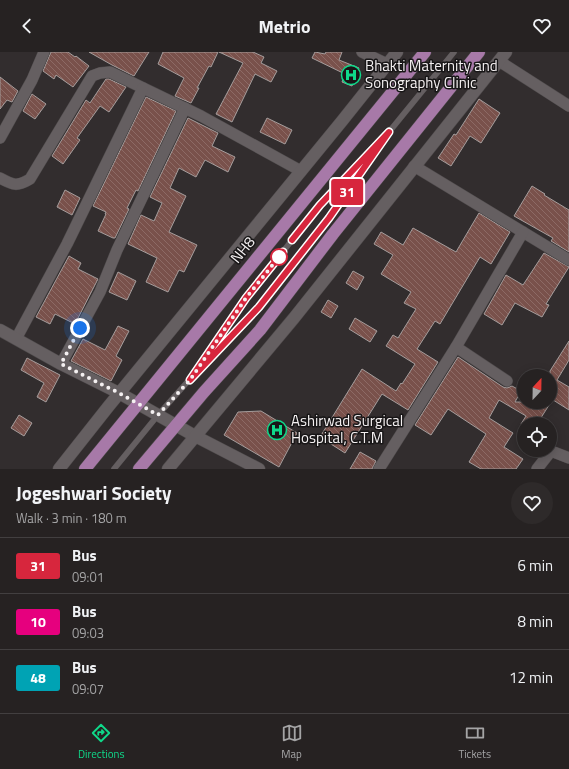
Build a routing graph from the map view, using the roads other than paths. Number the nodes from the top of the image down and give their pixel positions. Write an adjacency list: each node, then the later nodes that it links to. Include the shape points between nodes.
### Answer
1 (44, 52): 13 (street, via 32,80)
2 (362, 52): 8 (street)
3 (397, 52): 8 (street)
4 (426, 52): 26 (main road, NH8)
5 (454, 52): 12 (lane)
6 (479, 52): 28 (main road, via 333,234 260,330)
7 (502, 56): 10 (street); 14 (street)
8 (387, 64): 15 (street)
9 (143, 88): 11 (street); 16 (street, via 110,72 92,76 30,180 13,185); 20 (street, via 67,244)
10 (569, 106)
11 (185, 108): 15 (street); 22 (street, via 117,250 100,292)
12 (389, 132): 23 (lane, via 329,218 259,307); 23 (lane, via 320,205 246,298)
13 (0, 138)
14 (414, 166): 17 (street); 29 (street, via 294,318)
15 (301, 171): 25 (street)
16 (0, 178)
17 (523, 232): 18 (street); 21 (street)
18 (569, 260)
19 (0, 330): 20 (street)
20 (16, 339): 22 (street)
21 (456, 347): 24 (street); 37 (street)
22 (61, 364): 25 (street)
23 (190, 380): 27 (lane)
24 (507, 381)
25 (119, 393): 26 (street); 31 (street)
26 (138, 404): 27 (street); 32 (main road, NH8)
27 (158, 415): 28 (street); 33 (lane)
28 (176, 425): 29 (street); 34 (main road)
29 (195, 436): 35 (street); 36 (street)
30 (569, 458): 38 (street, via 552,451)
31 (59, 469)
32 (85, 469)
33 (114, 469)
34 (139, 469)
35 (168, 469)
36 (259, 469)
37 (379, 469)
38 (537, 469)

